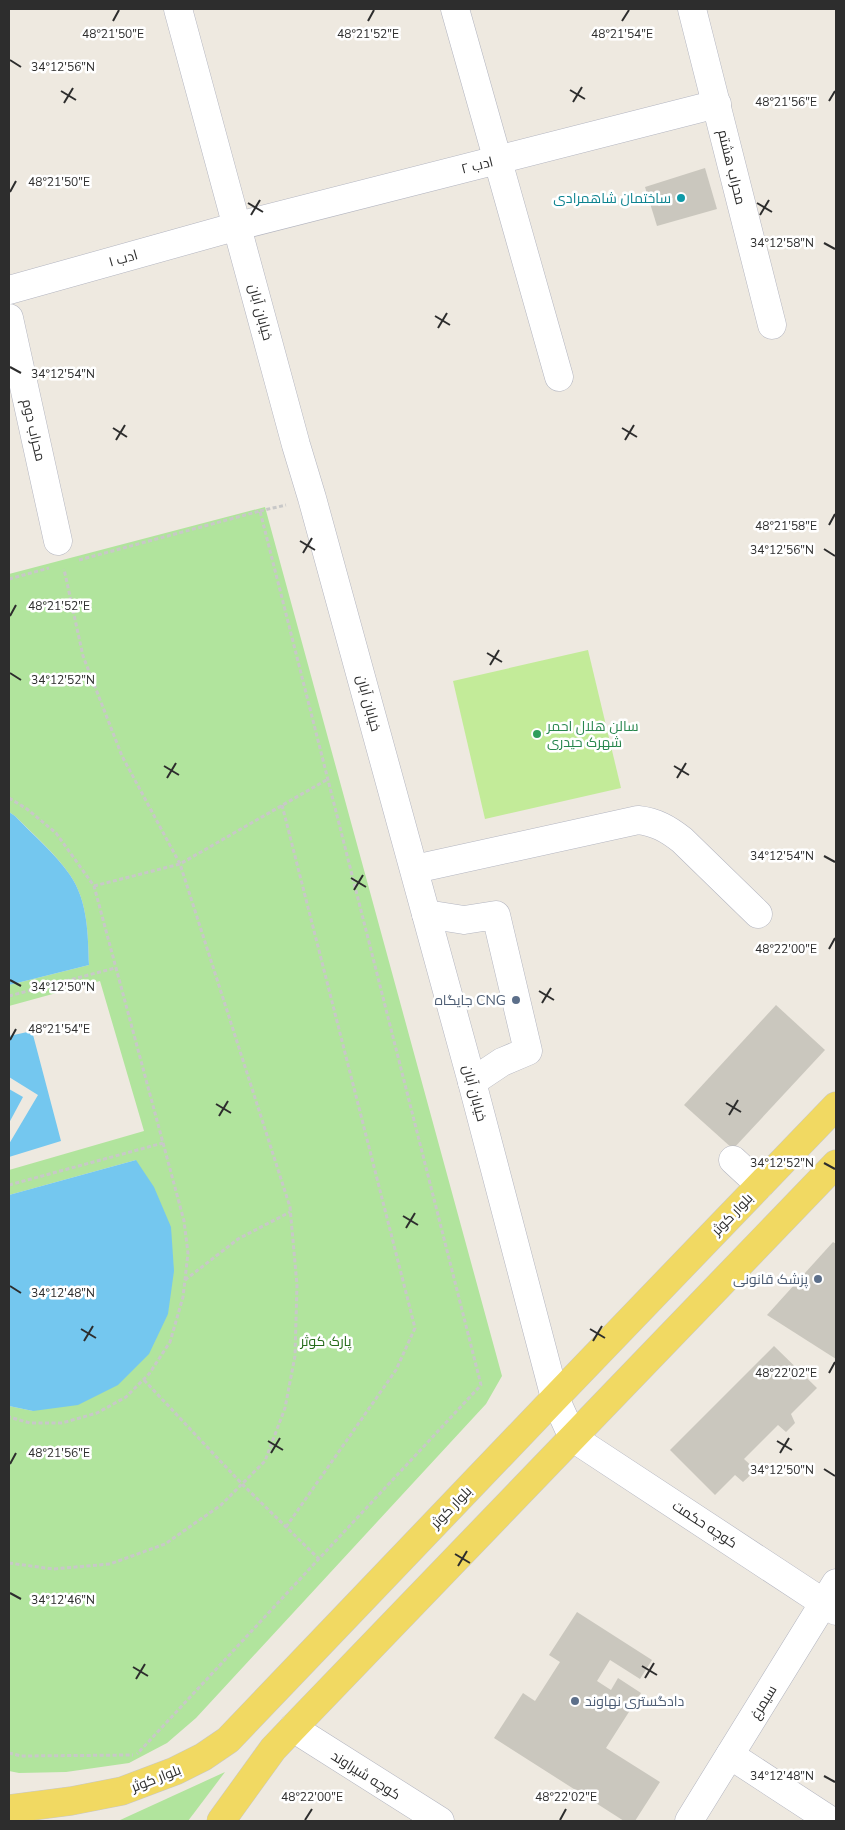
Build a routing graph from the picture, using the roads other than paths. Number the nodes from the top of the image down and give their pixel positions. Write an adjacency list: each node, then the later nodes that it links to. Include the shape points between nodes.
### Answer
1 (178, 9): 6 (street, خیابان آبان)
2 (455, 9): 5 (street)
3 (692, 9): 4 (street, محراب هشتم)
4 (717, 104): 5 (street, ادب ۲); 9 (street, محراب هشتم)
5 (498, 160): 6 (street, ادب ۲); 10 (street)
6 (238, 226): 7 (street, ادب ۱); 12 (street, خیابان آبان)
7 (9, 290)
8 (9, 318): 11 (street, محراب دوم)
9 (772, 325)
10 (559, 376)
11 (61, 553)
12 (415, 869): 13 (street, خیابان آبان); 14 (street, via 638,820 652,821 682,840)
13 (426, 914): 15 (street, خیابان آبان); 15 (street, via 464,920 496,914 528,1051 502,1062)
14 (758, 914)
15 (472, 1082): 20 (street, خیابان آبان)
16 (836, 1106): 19 (main road, بلوار کوثر)
17 (733, 1160): 19 (street)
18 (836, 1164): 21 (main road)
19 (760, 1185): 20 (main road, بلوار کوثر)
20 (555, 1398): 21 (street, خیابان آبان); 25 (main road, بلوار کوثر, via 228,1740 203,1758 176,1771 122,1791)
21 (573, 1438): 22 (street, کوچه حکمت); 23 (main road)
22 (832, 1599): 24 (street, سیمرغ)
23 (293, 1728): 26 (main road, via 273,1749); 27 (street, کوچه شیراوند)
24 (730, 1755): 28 (street, سیمرغ); 29 (street)
25 (9, 1809)
26 (221, 1821)
27 (440, 1821)
28 (689, 1821)
29 (831, 1821)

